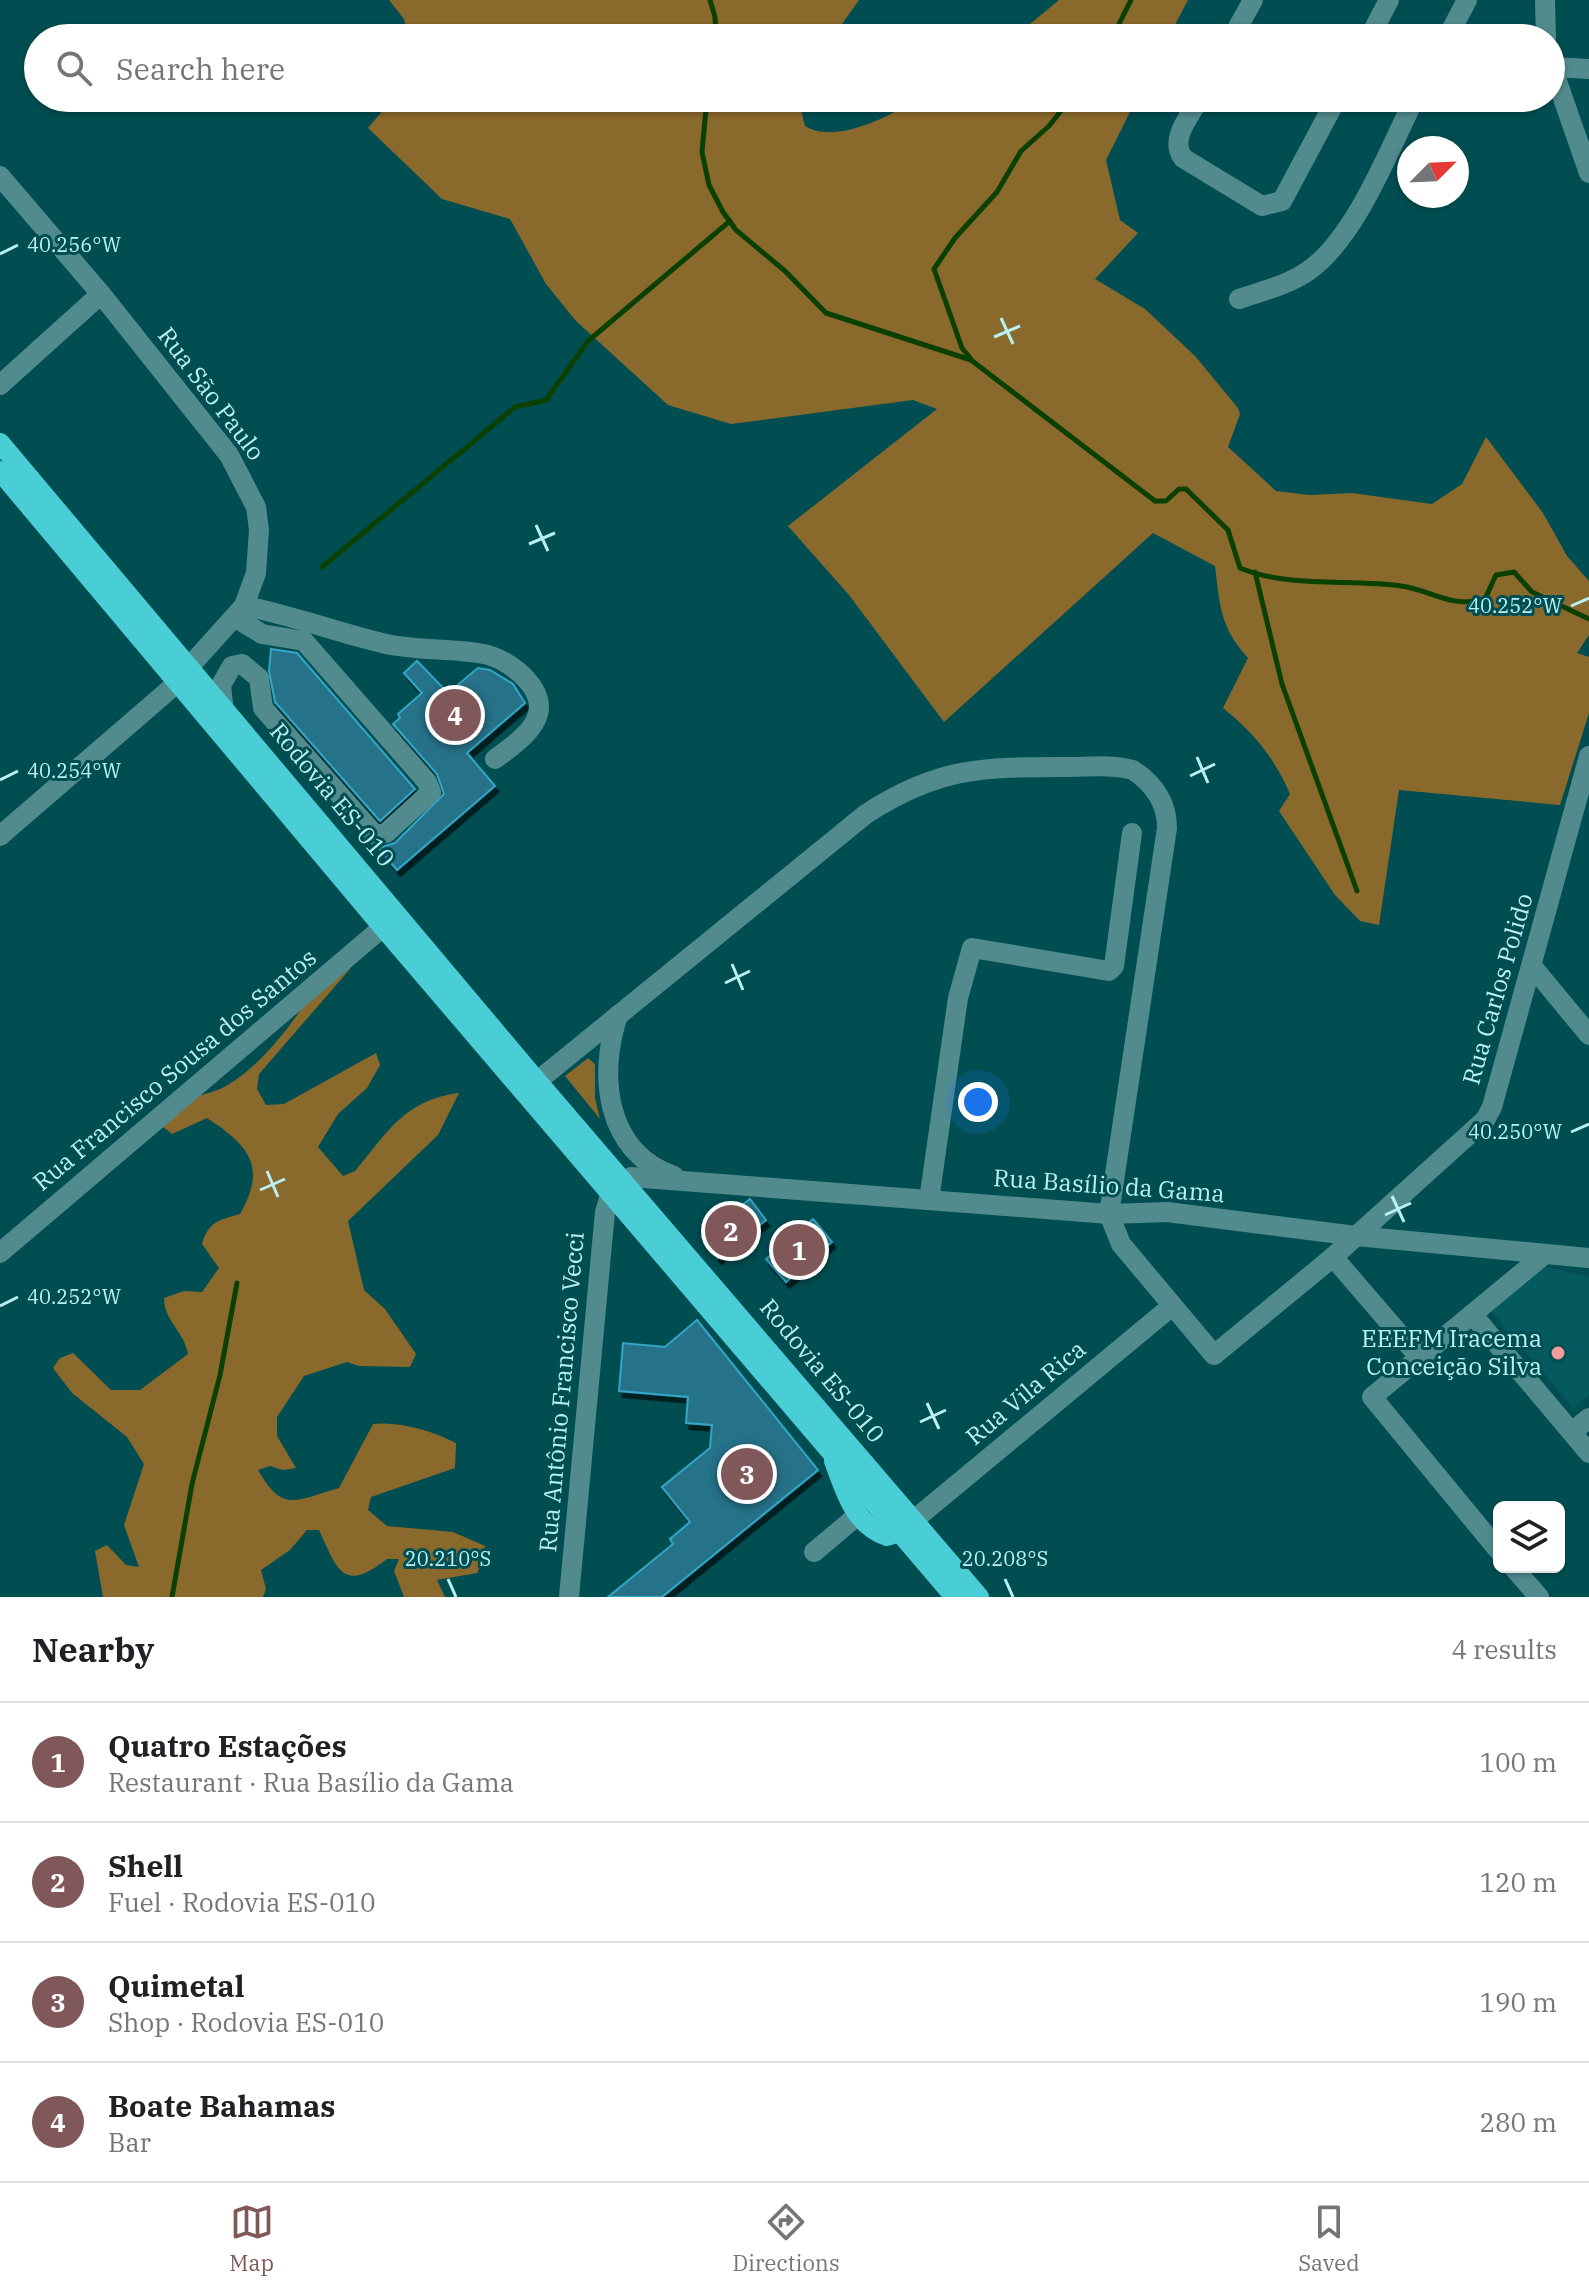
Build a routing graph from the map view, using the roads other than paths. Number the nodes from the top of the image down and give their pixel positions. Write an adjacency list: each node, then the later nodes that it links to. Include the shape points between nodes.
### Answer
1 (1253, 0): 5 (street)
2 (1389, 0): 6 (street)
3 (1467, 0): 7 (street)
4 (1545, 0): 8 (street)
5 (1240, 24)
6 (1376, 24)
7 (1454, 24)
8 (1546, 24)
9 (1565, 67): 10 (street)
10 (1589, 69)
11 (1565, 104): 15 (street)
12 (1193, 112): 13 (street, via 1177,144 1183,158 1262,206 1282,201)
13 (1330, 112)
14 (1408, 112): 18 (street, via 1364,198 1322,260 1290,281)
15 (1589, 173)
16 (0, 176): 17 (street, Rua São Paulo)
17 (101, 294): 19 (street); 22 (street, Rua São Paulo, via 246,482 259,530 256,573)
18 (1239, 299)
19 (0, 385)
20 (0, 443): 23 (main road, Rodovia ES-010)
21 (0, 471): 24 (main road, Rodovia ES-010)
22 (240, 612): 23 (street, Rua São Paulo); 25 (street, via 262,634 304,641 431,792 386,833 375,835 263,708 259,678 242,664 232,666 223,679); 27 (street, via 412,649 484,654 519,671 538,692 541,705 519,742)
23 (190, 666): 25 (main road, Rodovia ES-010)
24 (177, 683): 29 (street); 30 (main road, Rodovia ES-010)
25 (223, 704): 34 (main road, Rodovia ES-010)
26 (1589, 756): 31 (street, Rua Carlos Polido)
27 (495, 759)
28 (1132, 833): 37 (street, via 1114,966 1109,971 972,948 958,998)
29 (0, 836)
30 (383, 927): 34 (main road, Rodovia ES-010); 40 (street, Rua Francisco Sousa dos Santos)
31 (1532, 966): 33 (street); 39 (street, Rua Carlos Polido, via 1485,1120)
32 (618, 1015): 34 (street); 35 (street, via 607,1070 613,1116 645,1161); 38 (street, via 866,814 913,786 985,768 1133,770 1158,793 1167,828)
33 (1589, 1035)
34 (531, 1087): 36 (main road, Rodovia ES-010)
35 (684, 1180): 36 (street, Rua Basílio da Gama, via 633,1177); 37 (street, Rua Basílio da Gama)
36 (618, 1186): 49 (main road, Rodovia ES-010); 52 (main road, Rodovia ES-010); 56 (street, Rua Antônio Francisco Vecci, via 605,1212)
37 (929, 1200): 38 (street, Rua Basílio da Gama)
38 (1109, 1214): 39 (street, Rua Basílio da Gama, via 1167,1212); 44 (street, via 1121,1244)
39 (1356, 1236): 41 (street, Rua Basílio da Gama); 42 (street, Rua Carlos Polido)
40 (0, 1253)
41 (1545, 1254): 43 (street, Rua Basílio da Gama); 45 (street)
42 (1333, 1257): 44 (street, Rua Carlos Polido, via 1214,1355); 46 (street)
43 (1589, 1258)
44 (1172, 1306): 52 (street, Rua Vila Rica)
45 (1472, 1314): 46 (street); 48 (street)
46 (1420, 1358): 53 (street, via 1372,1397)
47 (1589, 1418): 48 (street)
48 (1572, 1432): 50 (street)
49 (828, 1446): 51 (main road); 52 (main road, Rodovia ES-010)
50 (1589, 1453)
51 (858, 1515): 52 (main road, via 881,1534); 54 (street)
52 (907, 1526): 57 (main road, Rodovia ES-010); 58 (main road, Rodovia ES-010)
53 (1493, 1544)
54 (814, 1552)
55 (1518, 1573): 59 (street)
56 (569, 1597)
57 (955, 1597)
58 (979, 1597)
59 (1539, 1597)

